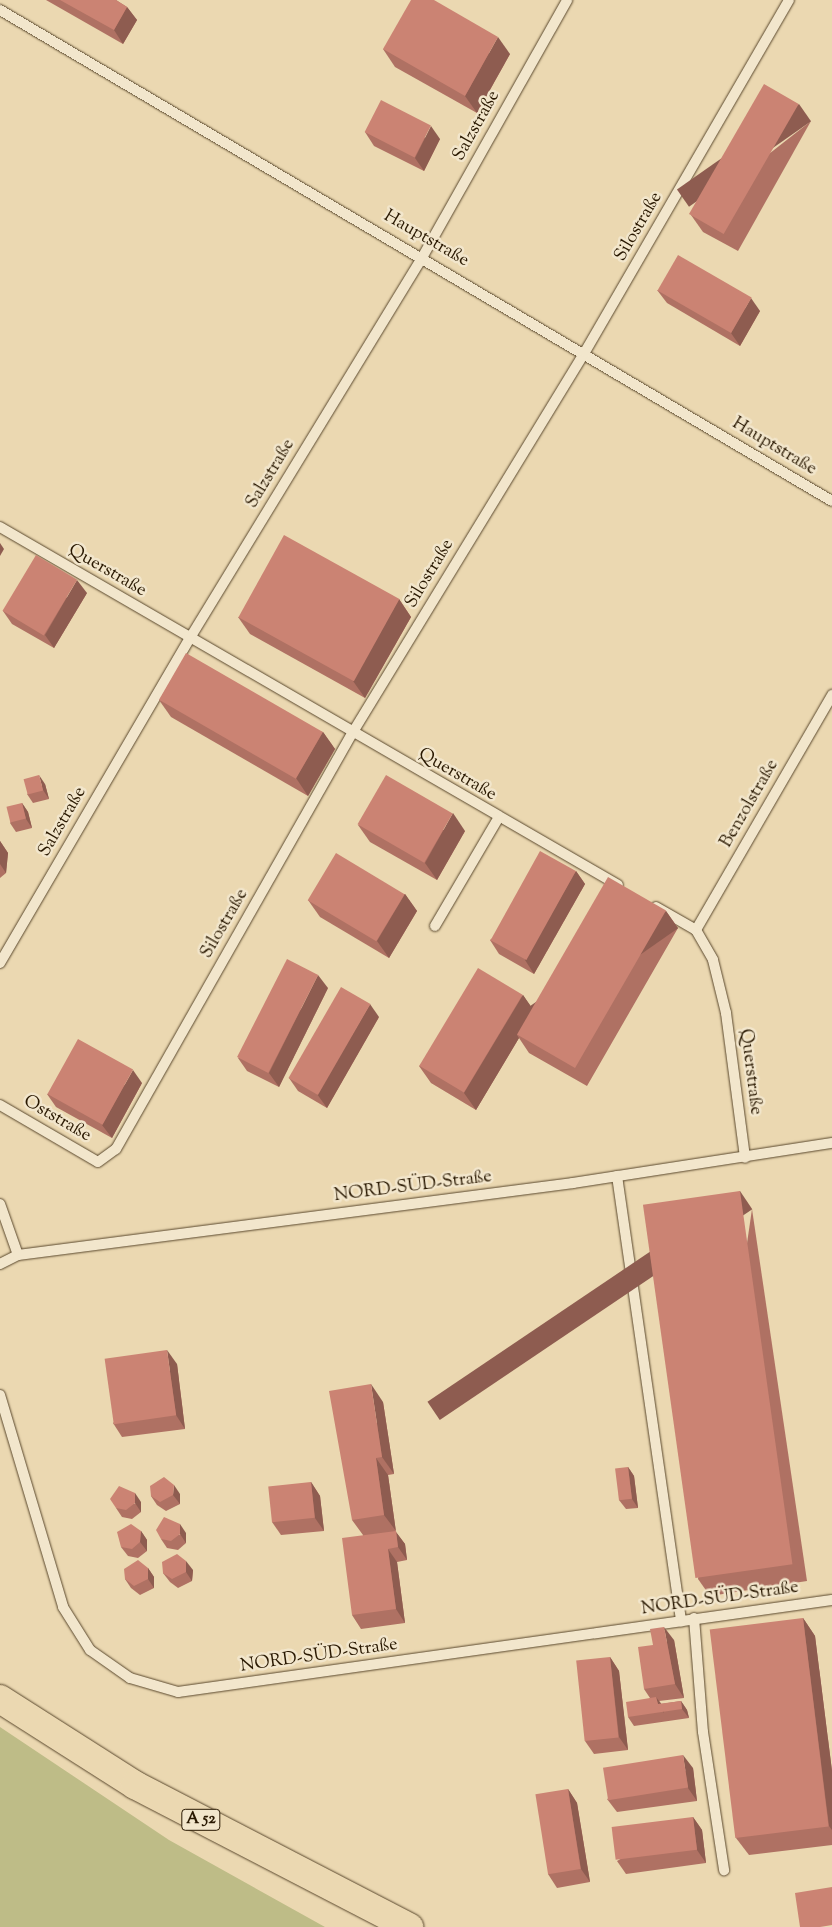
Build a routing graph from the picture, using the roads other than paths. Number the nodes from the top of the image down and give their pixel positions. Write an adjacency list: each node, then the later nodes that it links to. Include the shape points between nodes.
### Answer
1 (567, 0): 4 (lane, Salzstraße)
2 (789, 0): 5 (lane, Silostraße)
3 (0, 10): 4 (lane, Hauptstraße)
4 (423, 256): 5 (lane, Hauptstraße); 8 (lane, Salzstraße)
5 (585, 352): 6 (lane, Hauptstraße); 10 (lane, Silostraße)
6 (832, 501)
7 (0, 527): 8 (lane, Querstraße)
8 (190, 638): 10 (lane, Querstraße); 16 (lane, Salzstraße)
9 (832, 695): 15 (lane, Benzolstraße)
10 (353, 732): 11 (lane, Querstraße); 20 (lane, Silostraße, via 116,1149)
11 (499, 817): 12 (lane, Querstraße); 14 (lane)
12 (628, 891)
13 (645, 900): 15 (lane)
14 (435, 926)
15 (696, 930): 19 (lane, Querstraße, via 712,960 726,1013)
16 (0, 963)
17 (0, 1105): 20 (lane, Oststraße)
18 (832, 1143): 19 (lane, NORD-SÜD-Straße)
19 (745, 1158): 21 (lane, NORD-SÜD-Straße)
20 (98, 1162)
21 (617, 1176): 23 (lane, NORD-SÜD-Straße); 28 (lane)
22 (0, 1204): 23 (lane)
23 (18, 1254): 24 (lane, NORD-SÜD-Straße)
24 (0, 1264)
25 (0, 1395): 28 (lane, NORD-SÜD-Straße, via 63,1607 90,1650 130,1678 178,1692)
26 (832, 1600): 27 (lane, NORD-SÜD-Straße)
27 (694, 1618): 28 (lane, NORD-SÜD-Straße); 30 (lane, via 703,1732)
28 (681, 1621)
29 (0, 1700): 31 (highway, A 52, via 135,1785)
30 (724, 1870)
31 (409, 1927)

